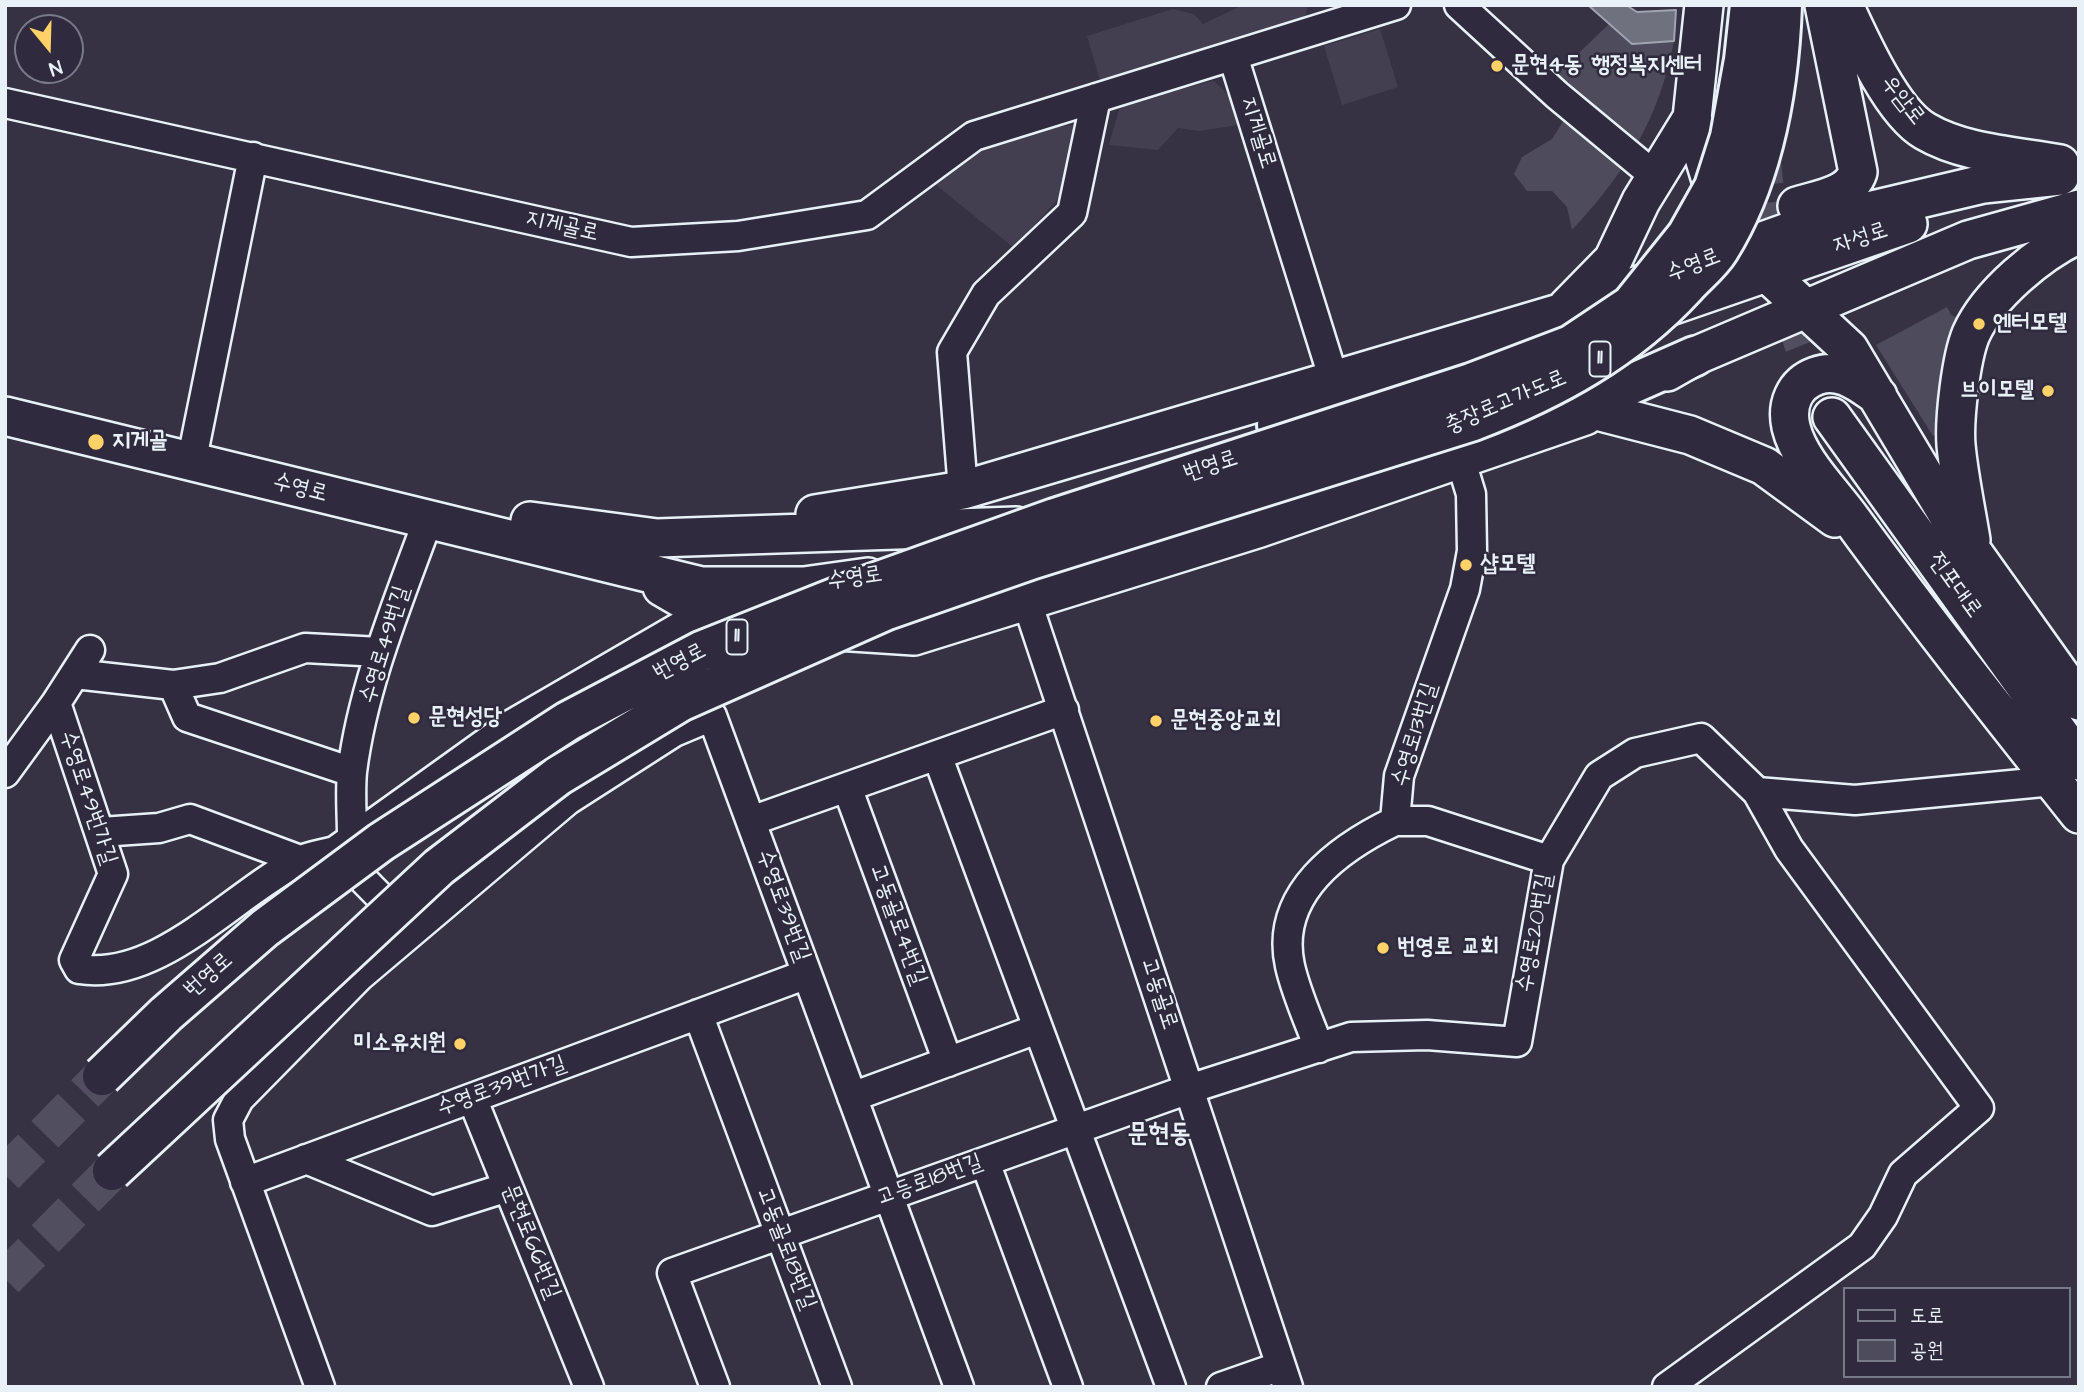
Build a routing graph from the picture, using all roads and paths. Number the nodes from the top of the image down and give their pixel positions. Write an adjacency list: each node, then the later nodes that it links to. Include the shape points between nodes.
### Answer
1 (1396, 5): 9 (street, 지게골로)
2 (1459, 5): 17 (street)
3 (1704, 5): 13 (main road)
4 (1750, 5): 29 (highway, 충장로고가도로 / 11, bridge, via 1730,137 1714,187 1686,235 1631,304 1571,345)
5 (1764, 5): 14 (main road)
6 (1782, 5): 38 (highway, 충장로고가도로 / 11, bridge, via 1776,81 1761,154 1746,196 1718,251 1658,316 1588,368 1522,402)
7 (1824, 5): 18 (main road, via 1856,146 1855,182 1843,191 1775,213 1734,212)
8 (1844, 5): 16 (main road, 우암로, via 1900,105 1924,131 1975,149)
9 (1345, 13): 10 (street, 지게골로)
10 (1233, 56): 11 (street, 지게골로); 28 (street, 지게골로)
11 (1096, 98): 15 (street, 지게골로, via 974,136 867,215 738,236 631,242); 37 (street, via 1072,213 986,294 951,352)
12 (5, 103): 15 (street, 지게골로)
13 (1692, 118): 17 (main road); 18 (main road)
14 (1759, 130)
15 (253, 157): 35 (street)
16 (2072, 171): 21 (main road, 수영로, via 1983,184 1805,226); 22 (main road, 자성로)
17 (1656, 177): 25 (main road, via 1613,260)
18 (1717, 200): 21 (main road)
19 (2079, 209): 23 (main road, 자성로, via 1968,240)
20 (2079, 234): 43 (main road, via 2002,290 1971,334 1958,396 1956,444)
21 (1743, 246): 22 (main road); 25 (main road, 수영로)
22 (1768, 274): 23 (main road); 24 (main road, 자성로)
23 (1807, 308): 27 (main road, 자성로); 30 (main road, via 1849,349)
24 (1665, 309): 26 (main road, 수영로); 40 (main road, 수영로, via 1462,404 1263,465 1004,528)
25 (1563, 312): 26 (main road); 28 (main road, 수영로)
26 (1503, 352): 47 (highway, bridge, via 939,534 828,576)
27 (1695, 356): 32 (highway); 44 (main road, 수영로, via 1500,403 1088,533 981,561)
28 (1334, 380): 37 (main road, 수영로)
29 (1471, 383): 47 (highway, 번영로 / 11, bridge, via 1055,518)
30 (1879, 397): 41 (main road, via 1851,378 1828,372 1796,389 1789,408 1800,449); 43 (main road)
31 (5, 398): 35 (main road, 수영로)
32 (1568, 410): 36 (main road); 41 (main road, via 1690,435 1764,466); 53 (highway, bridge, via 815,653)
33 (5, 416): 39 (main road, 수영로)
34 (1832, 417): 56 (main road, 전포대로)
35 (195, 444): 42 (main road, 수영로)
36 (1460, 458): 45 (main road); 63 (street, 수영로13번길, via 1471,494 1472,551 1465,589 1399,776)
37 (963, 490): 42 (main road, 수영로, via 802,516)
38 (1211, 504): 53 (highway, 번영로 / 11, bridge, via 887,610)
39 (428, 520): 42 (main road, 수영로, via 580,555); 48 (street, 수영로49번길)
40 (782, 534): 42 (main road, 수영로, via 657,538); 44 (main road, via 735,545 718,561)
41 (1874, 550): 56 (main road)
42 (633, 554): 44 (main road)
43 (1973, 555): 51 (main road)
44 (703, 599): 45 (main road, via 806,629 914,636); 65 (street, via 512,724)
45 (1027, 602): 54 (street, 고동골로)
46 (90, 650): 49 (street, 수영로49번가길)
47 (701, 651): 74 (highway, 번영로 / 11, bridge, via 568,721 381,842 265,928)
48 (380, 652): 50 (street, via 305,648 220,678); 57 (street, 수영로49번길)
49 (75, 674): 50 (street); 52 (street, 수영로49번가길)
50 (173, 685): 57 (street, via 187,717)
51 (2079, 701)
52 (56, 702): 58 (street, 수영로49번가길); 64 (street, 수영로49번가길)
53 (696, 709): 62 (street, 수영로39번길); 68 (street, via 674,732 568,800); 81 (highway, 번영로 / 11, bridge, via 558,776 439,867)
54 (1063, 710): 55 (street); 75 (street, 고동골로)
55 (937, 755): 59 (street); 71 (street)
56 (2072, 764): 60 (street, via 1855,800); 61 (main road)
57 (352, 772): 65 (street, 수영로49번길)
58 (5, 773)
59 (847, 787): 62 (street); 73 (street, 고동골로4번길)
60 (1757, 792): 67 (street, 수영로20번길, via 1701,738 1635,753 1599,776); 95 (street, via 1789,849 1979,1108 1903,1174 1862,1246)
61 (2079, 814)
62 (751, 821): 69 (street, 수영로39번길)
63 (1395, 821): 67 (street, via 1428,821); 72 (street, via 1366,835 1307,882 1292,913 1290,965)
64 (101, 832): 66 (street, via 159,828 190,819); 66 (street, 수영로49번가길, via 113,874 74,960 79,969 94,972 132,964 169,947)
65 (343, 844): 66 (street); 68 (street)
66 (300, 860)
67 (1549, 860): 72 (street, 수영로20번길, via 1517,1042 1427,1035 1351,1037)
68 (413, 930): 82 (street, via 360,976 239,1100 229,1130)
69 (807, 974): 70 (street, 수영로39번가길); 76 (street, 수영로39번길)
70 (698, 1014): 77 (street, 수영로39번가길); 85 (street, 고동골로18번길)
71 (1037, 1029): 73 (street); 78 (street)
72 (1319, 1048): 75 (street, 수영로20번길)
73 (948, 1062): 76 (street)
74 (102, 1076)
75 (1189, 1089): 78 (street, 고등로18번길); 87 (street, 고동골로)
76 (852, 1097): 84 (street, 수영로39번길)
77 (472, 1098): 79 (street, 수영로39번가길); 83 (street, 문현로66번길)
78 (1077, 1129): 80 (street, 고등로18번길); 93 (street)
79 (306, 1159): 82 (street, 수영로39번가길); 83 (street, via 432,1211)
80 (985, 1162): 84 (street, 고등로18번길); 92 (street)
81 (112, 1171)
82 (245, 1182): 88 (street)
83 (508, 1187): 89 (street, 문현로66번길)
84 (888, 1196): 85 (street, 고등로18번길); 91 (street, 수영로39번길)
85 (779, 1235): 86 (street, 고동골로18번길); 90 (street, 고등로18번길, via 672,1273)
86 (834, 1379)
87 (1280, 1380): 94 (street)
88 (320, 1387)
89 (589, 1387)
90 (715, 1387)
91 (959, 1387)
92 (1068, 1387)
93 (1171, 1387)
94 (1221, 1387)
95 (1667, 1387)

